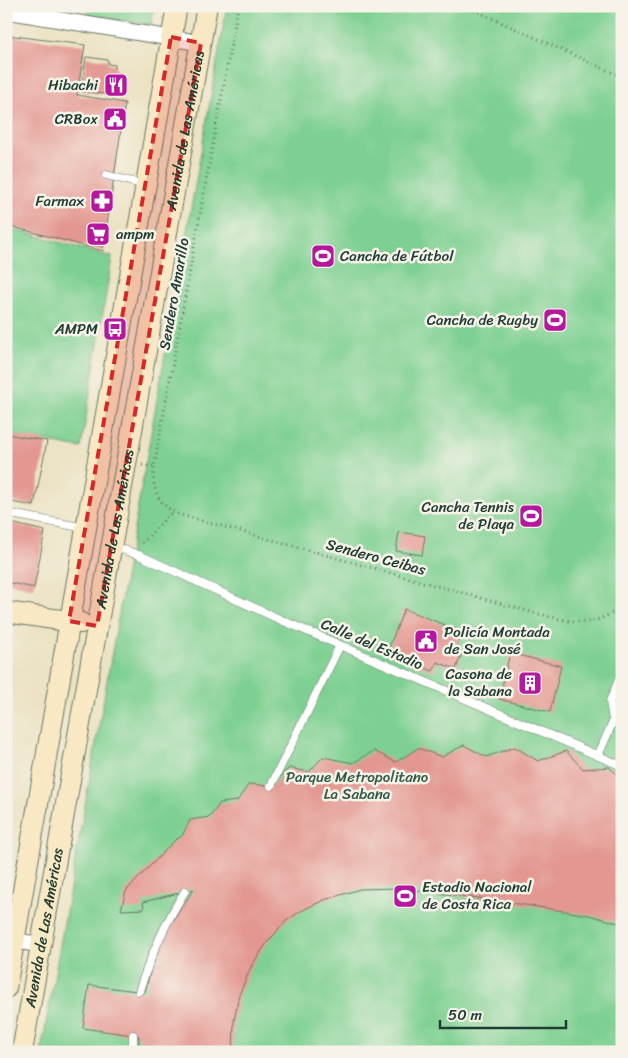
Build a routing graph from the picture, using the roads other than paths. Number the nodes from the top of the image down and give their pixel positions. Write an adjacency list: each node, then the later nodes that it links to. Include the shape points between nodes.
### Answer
1 (177, 6): 4 (main road, Avenida de Las Américas)
2 (207, 6): 5 (main road, Avenida de Las Américas)
3 (6, 11): 4 (street)
4 (171, 37): 5 (street); 7 (main road, Avenida de Las Américas)
5 (201, 43): 10 (main road, Avenida de Las Américas)
6 (106, 175): 7 (lane)
7 (145, 185): 9 (main road, Avenida de Las Américas)
8 (6, 513): 9 (lane)
9 (86, 528): 12 (main road, Avenida de Las Américas)
10 (112, 546): 13 (main road, Avenida de Las Américas); 14 (lane, Calle del Estadio)
11 (6, 612): 12 (main road)
12 (69, 621): 13 (main road); 22 (main road, Avenida de Las Américas)
13 (97, 626): 23 (main road, Avenida de Las Américas)
14 (340, 645): 18 (lane, Calle del Estadio); 20 (lane)
15 (622, 673): 17 (lane, via 610,701)
16 (622, 712): 17 (lane)
17 (613, 720): 18 (lane)
18 (598, 756): 19 (lane, Calle del Estadio)
19 (622, 766)
20 (271, 786)
21 (185, 891): 25 (lane, via 168,919)
22 (10, 940): 23 (street); 24 (main road, Avenida de Las Américas)
23 (41, 945): 27 (main road, Avenida de Las Américas)
24 (6, 988)
25 (139, 991)
26 (133, 1035): 28 (lane)
27 (22, 1052)
28 (133, 1052)

